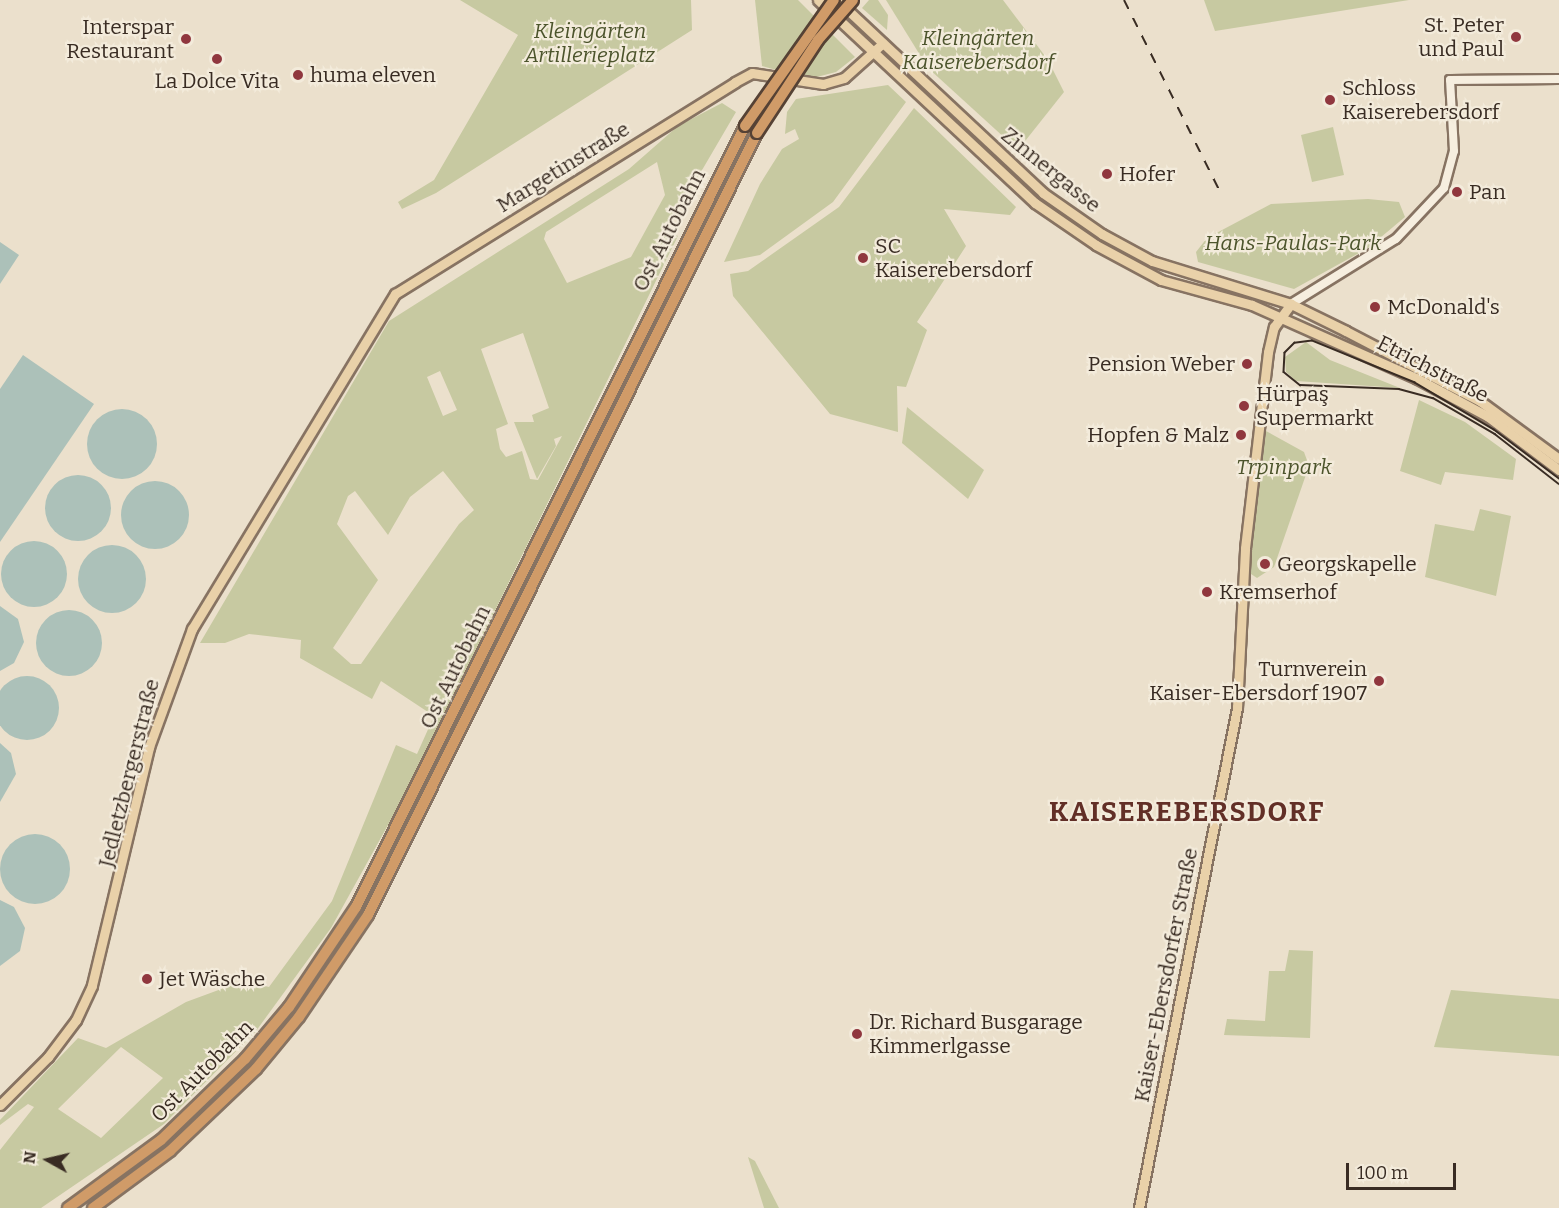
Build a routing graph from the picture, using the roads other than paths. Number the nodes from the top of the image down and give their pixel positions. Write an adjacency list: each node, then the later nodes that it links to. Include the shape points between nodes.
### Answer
1 (818, 0): 5 (main road, Zinnergasse)
2 (836, 0): 4 (main road, Zinnergasse); 13 (highway, Ost Autobahn, bridge, via 745,126 356,907 289,1007 245,1059 123,1170)
3 (853, 0): 14 (highway, Ost Autobahn, bridge, via 819,40 757,133 368,915 299,1017 256,1069 142,1173)
4 (883, 43): 5 (main road); 8 (main road, Zinnergasse, via 1043,193 1092,228 1152,261)
5 (875, 52): 7 (main road, Margetinstraße, via 844,78 823,84 752,74); 9 (main road, Zinnergasse, via 1035,203 1096,244 1161,280)
6 (1558, 79): 8 (street, Kaiser-Ebersdorfer Straße, via 1450,80 1454,151 1443,188 1396,239)
7 (395, 294): 12 (main road, Jedletzbergerstraße, via 192,629 149,747 92,986 76,1020 48,1057)
8 (1291, 304): 9 (main road, Kaiser-Ebersdorfer Straße); 10 (main road, Etrichstraße, via 1480,401)
9 (1281, 317): 11 (main road, Etrichstraße, via 1444,392 1487,416); 15 (main road, Kaiser-Ebersdorfer Straße, via 1268,352 1245,548 1237,708)
10 (1559, 459)
11 (1559, 470)
12 (0, 1105)
13 (68, 1208)
14 (93, 1208)
15 (1139, 1208)

